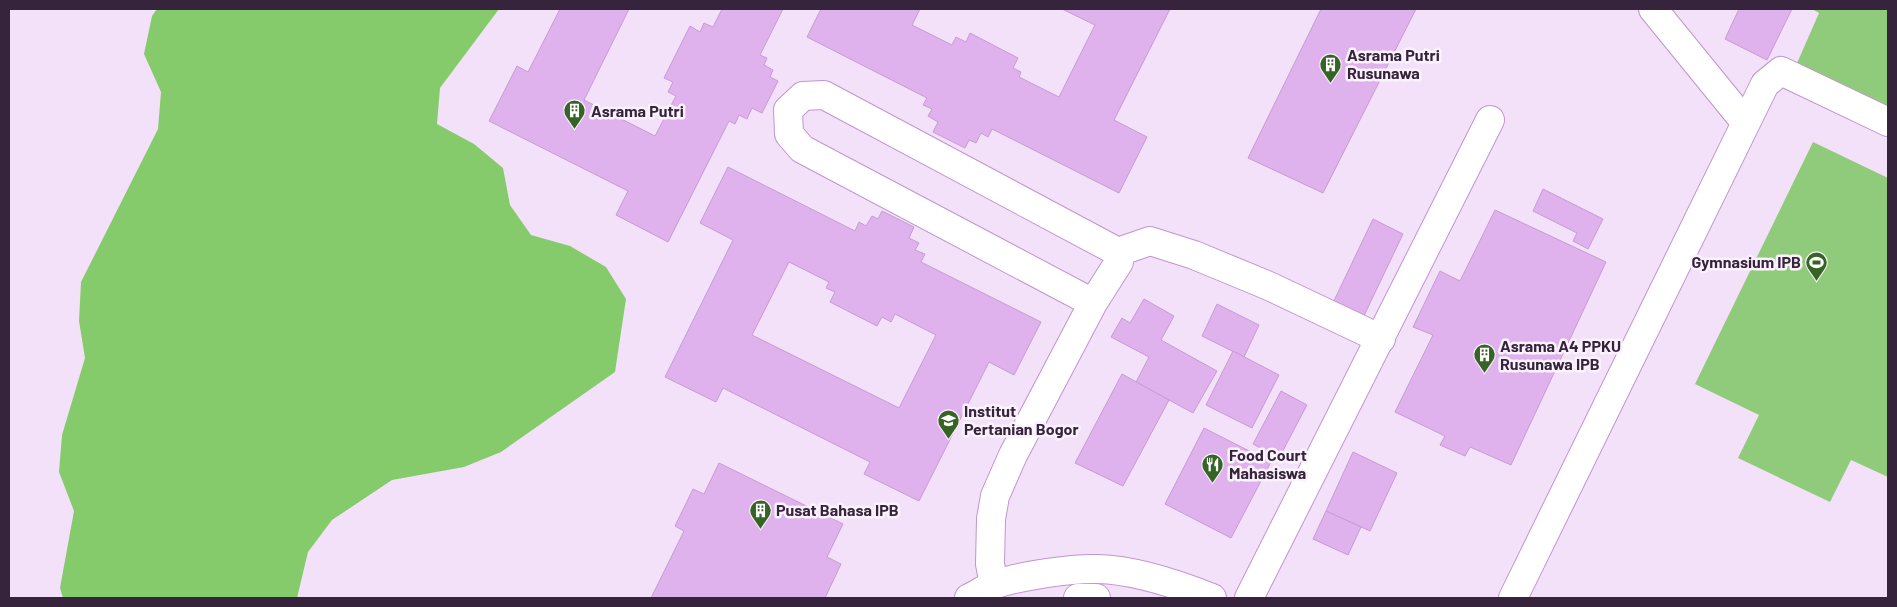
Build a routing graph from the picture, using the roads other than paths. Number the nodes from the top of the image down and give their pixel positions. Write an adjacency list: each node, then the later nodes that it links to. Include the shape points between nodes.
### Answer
1 (1653, 9): 3 (lane)
2 (1490, 120): 7 (lane)
3 (1745, 122): 4 (lane, via 1765,84 1780,71); 14 (lane)
4 (1888, 122)
5 (1118, 251): 6 (lane, via 1119,262); 6 (lane, via 824,95 803,96 788,110 788,134 802,148); 7 (lane, via 1150,241 1194,255)
6 (1093, 302): 8 (lane, via 995,496 990,564)
7 (1381, 339): 13 (lane)
8 (994, 585): 9 (lane); 12 (lane, via 1098,569 1143,576)
9 (969, 598)
10 (1079, 598): 11 (lane)
11 (1096, 598)
12 (1212, 598)
13 (1249, 598)
14 (1513, 598)

